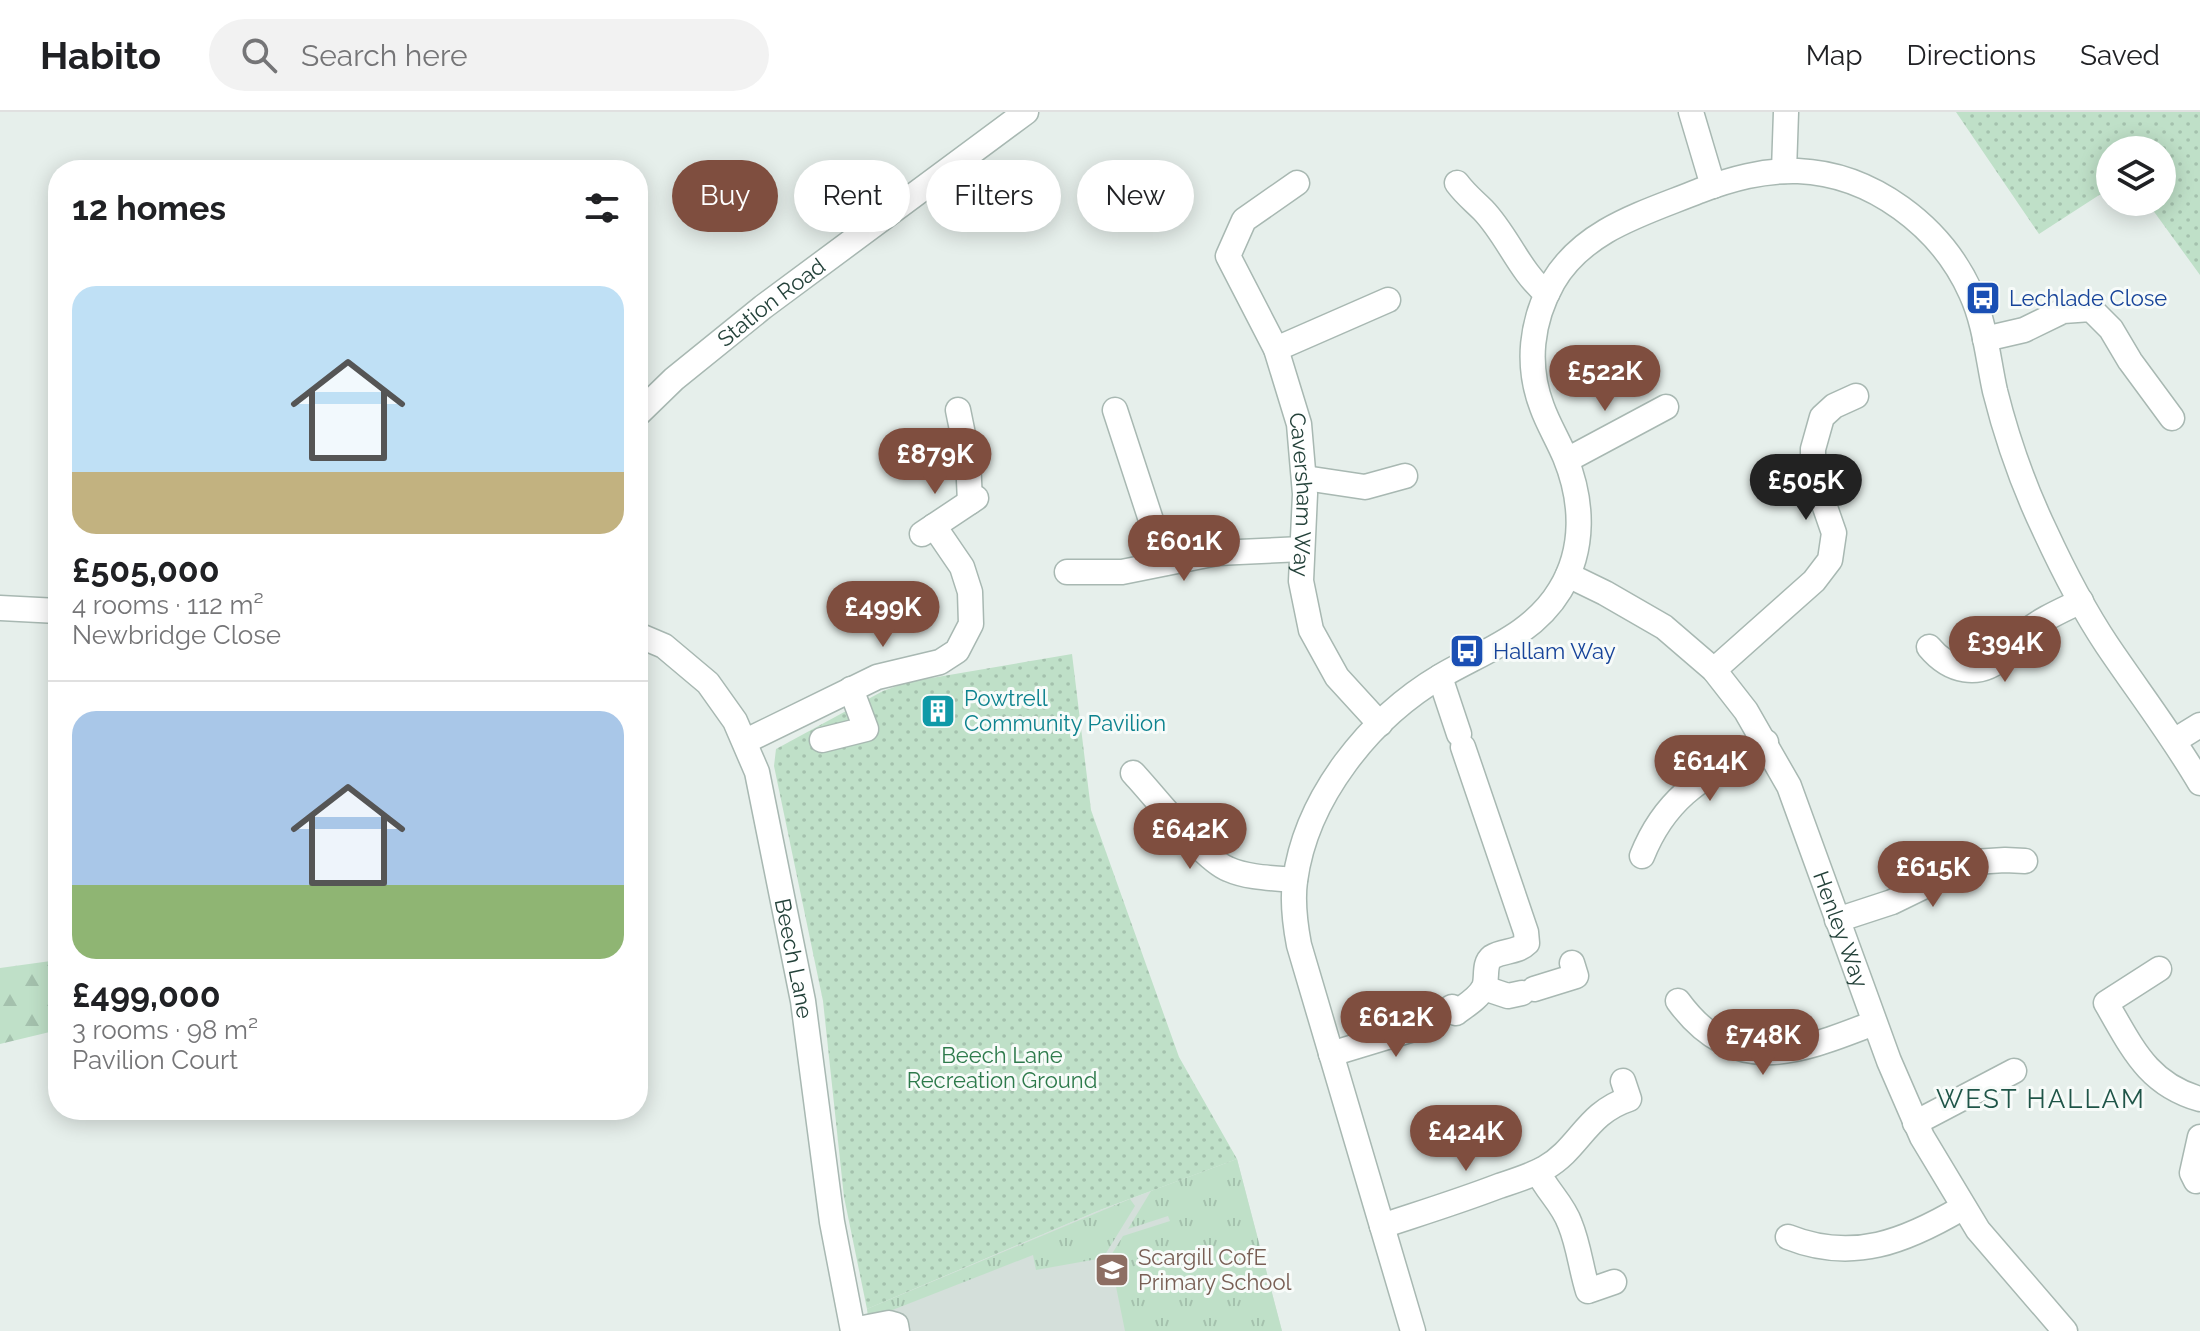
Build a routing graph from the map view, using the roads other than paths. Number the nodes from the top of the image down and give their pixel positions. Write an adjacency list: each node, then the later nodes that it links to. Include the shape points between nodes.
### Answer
1 (1026, 112): 13 (street, Station Road, via 763,307)
2 (1691, 112): 7 (street)
3 (1786, 112): 4 (street)
4 (1784, 171): 7 (street); 10 (street, via 1849,182 1910,214 1958,268 1975,301)
5 (1297, 183): 11 (street, Caversham Way, via 1244,220 1228,256)
6 (1457, 183): 8 (street, via 1483,210 1532,282)
7 (1713, 186): 8 (street, via 1598,234 1572,256)
8 (1547, 294): 18 (street, via 1533,340 1534,379)
9 (1388, 300): 11 (street)
10 (1985, 339): 17 (street, via 2024,330 2093,302); 25 (street, via 2001,414 2033,504)
11 (1276, 349): 20 (street, Caversham Way, via 1299,424)
12 (1856, 396): 30 (street, via 1823,405 1813,462 1830,519 1844,542 1814,581)
13 (648, 404)
14 (1666, 407): 18 (street)
15 (958, 410): 32 (street, via 973,500 927,530 962,567 971,624 964,642 946,660 885,674)
16 (1115, 410): 22 (street)
17 (2172, 418)
18 (1567, 460): 24 (street, via 1579,528)
19 (1405, 476): 20 (street, via 1365,487)
20 (1305, 478): 21 (street, Caversham Way)
21 (1302, 549): 22 (street, via 1217,553); 33 (street, Caversham Way, via 1303,595 1320,651)
22 (1165, 563): 23 (street, via 1122,572)
23 (1067, 572)
24 (1568, 575): 30 (street, Henley Way, via 1664,627); 31 (street, via 1551,604 1526,628)
25 (2081, 601): 29 (street, via 2028,629 2000,659 1967,680); 37 (street)
26 (0, 608): 27 (street)
27 (48, 610)
28 (648, 639): 36 (street, Beech Lane, via 701,676)
29 (1929, 647)
30 (1714, 670): 38 (street, Henley Way)
31 (1440, 677): 33 (street); 47 (street, via 1527,938 1523,947 1490,960)
32 (851, 689): 35 (street, via 866,729); 36 (street)
33 (1380, 724): 43 (street, via 1349,759 1320,805)
34 (2200, 725): 37 (street)
35 (822, 740)
36 (746, 741): 62 (street, Beech Lane, via 765,801 803,1001 832,1222)
37 (2174, 741): 40 (street)
38 (1766, 742): 41 (street, via 1684,792); 44 (street, Henley Way, via 1789,786)
39 (1133, 773): 43 (street, via 1224,868)
40 (2200, 783)
41 (1642, 841)
42 (2012, 853): 44 (street, via 1974,862 1892,902)
43 (1295, 880): 50 (street, via 1294,922)
44 (1837, 920): 49 (street, Henley Way)
45 (2159, 969): 53 (street, via 2106,1003 2150,1071 2171,1088)
46 (1573, 976): 47 (street, via 1508,996)
47 (1484, 988): 50 (street, via 1456,1013 1452,1007 1420,1027)
48 (1681, 1014): 49 (street, via 1726,1042 1765,1053 1804,1049)
49 (1874, 1023): 54 (street, Henley Way)
50 (1331, 1054): 59 (street)
51 (2014, 1071): 54 (street)
52 (1623, 1081): 57 (street, via 1629,1099 1602,1111)
53 (2200, 1099)
54 (1915, 1123): 58 (street, Henley Way)
55 (2200, 1137): 56 (street, via 2192,1173)
56 (2196, 1181)
57 (1542, 1182): 59 (street); 61 (street, via 1570,1223 1588,1291)
58 (1962, 1208): 60 (street, via 1924,1230 1879,1246); 65 (street, Henley Way)
59 (1382, 1226): 64 (street)
60 (1800, 1247)
61 (1614, 1282)
62 (853, 1330): 63 (street, via 889,1323)
63 (897, 1331)
64 (1413, 1331)
65 (2065, 1331)

